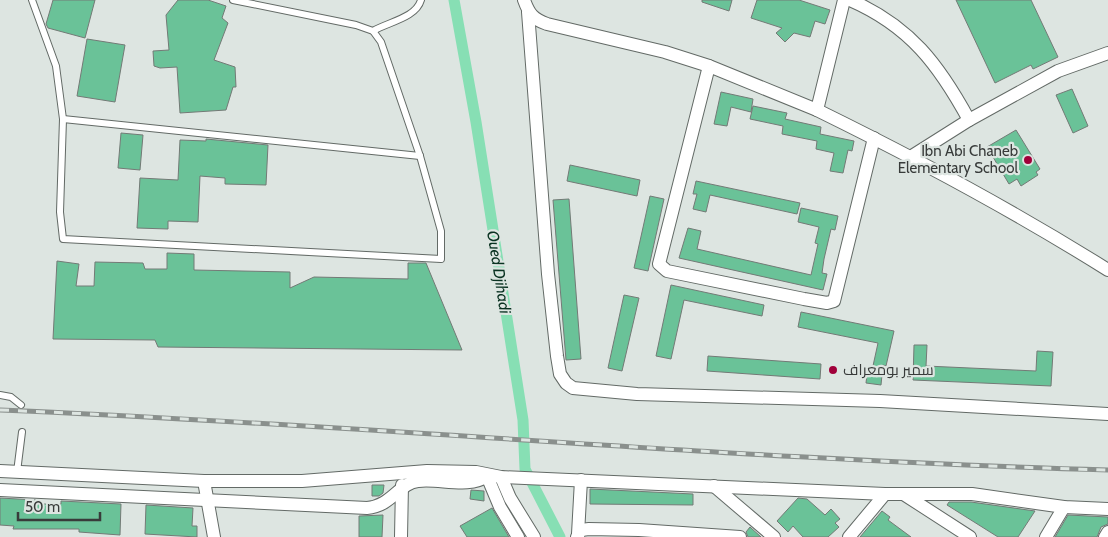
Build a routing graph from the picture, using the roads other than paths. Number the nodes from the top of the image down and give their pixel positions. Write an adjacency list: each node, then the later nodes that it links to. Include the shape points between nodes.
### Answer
1 (32, 0): 11 (lane, via 56,66)
2 (233, 0): 7 (lane)
3 (421, 0): 7 (lane, via 411,13)
4 (844, 0): 10 (street)
5 (850, 0): 12 (street, via 886,19 930,56)
6 (526, 6): 9 (street, via 534,19 547,24 665,52); 19 (street, via 557,356 560,374 573,388 637,394 880,401)
7 (374, 31): 14 (lane, via 381,42)
8 (1108, 53): 12 (street, via 1058,71)
9 (709, 66): 10 (street); 13 (street, via 659,264 667,271 827,304 834,301)
10 (817, 110): 13 (street)
11 (63, 119): 14 (lane); 14 (lane, via 60,212 61,234 65,240 441,259 441,231)
12 (969, 120): 15 (street)
13 (874, 138): 15 (street)
14 (420, 156)
15 (912, 156): 16 (street)
16 (1108, 270)
17 (0, 395): 18 (lane)
18 (21, 405)
19 (1108, 414)
20 (22, 432): 22 (lane)
21 (0, 471): 22 (street)
22 (18, 472): 27 (street)
23 (400, 473): 24 (street, via 476,472); 27 (street, via 302,481); 30 (street)
24 (487, 476): 25 (street); 30 (street, via 475,481 417,481); 41 (street)
25 (507, 477): 26 (street); 42 (street, via 510,498)
26 (581, 480): 28 (street); 38 (street)
27 (204, 481): 33 (street)
28 (714, 486): 31 (street); 36 (street)
29 (0, 490): 33 (street)
30 (402, 490): 33 (street, via 388,502 367,508); 40 (street)
31 (885, 494): 32 (street); 45 (street)
32 (905, 495): 34 (street, via 972,494); 46 (street)
33 (206, 501): 39 (street)
34 (1064, 507): 35 (street); 47 (street)
35 (1108, 509)
36 (752, 520): 43 (street); 44 (street)
37 (1108, 532): 48 (street)
38 (577, 536): 43 (street, via 581,530 589,529)
39 (214, 537)
40 (401, 537)
41 (518, 537)
42 (534, 537)
43 (741, 537)
44 (774, 537)
45 (849, 537)
46 (970, 537)
47 (1046, 537)
48 (1105, 537)

